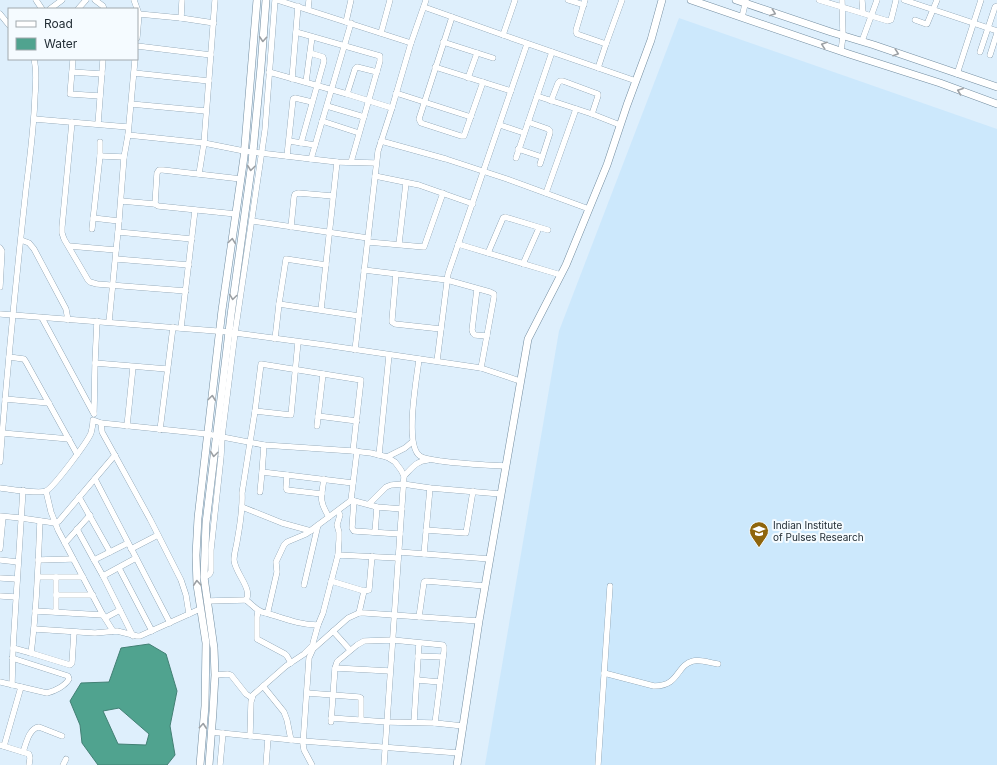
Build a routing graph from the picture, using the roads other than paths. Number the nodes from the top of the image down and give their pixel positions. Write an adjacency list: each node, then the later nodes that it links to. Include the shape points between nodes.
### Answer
1 (62, 0): 35 (street)
2 (86, 0): 36 (street)
3 (95, 0): 37 (street)
4 (182, 0): 46 (street)
5 (215, 0): 48 (street)
6 (257, 0): 132 (street)
7 (266, 0): 133 (street, one-way to 133)
8 (276, 0): 31 (street); 82 (street)
9 (309, 0): 38 (street)
10 (351, 0): 49 (street)
11 (390, 0): 56 (street)
12 (426, 0): 33 (street)
13 (515, 0): 57 (street)
14 (568, 0): 28 (street)
15 (622, 0): 64 (street)
16 (662, 0): 90 (street)
17 (691, 0): 45 (street)
18 (736, 0): 27 (street)
19 (819, 0): 29 (street)
20 (842, 0): 34 (street)
21 (862, 0): 40 (street)
22 (877, 0): 43 (street)
23 (896, 0): 43 (street, via 890,21)
24 (904, 0): 30 (street)
25 (937, 0): 39 (street)
26 (981, 0): 50 (street)
27 (746, 1): 45 (street); 59 (street, one-way to 59)
28 (585, 2): 64 (street, via 576,32)
29 (829, 2): 34 (street)
30 (919, 2): 39 (street)
31 (298, 6): 38 (street); 54 (street)
32 (997, 6): 53 (street)
33 (424, 7): 44 (street); 62 (street)
34 (842, 7): 40 (street); 59 (street)
35 (51, 8)
36 (79, 8)
37 (104, 8)
38 (308, 9): 49 (street)
39 (933, 10): 47 (street, via 927,24); 50 (street)
40 (863, 13): 43 (street)
41 (0, 14): 51 (street)
42 (139, 14): 46 (street); 52 (street)
43 (871, 16): 60 (street)
44 (452, 17): 57 (street); 61 (street)
45 (742, 17): 67 (street, one-way to 45)
46 (181, 18): 48 (street)
47 (915, 20)
48 (214, 23): 72 (street)
49 (349, 23): 56 (street); 66 (street)
50 (973, 23): 53 (street); 86 (street)
51 (8, 24)
52 (138, 26)
53 (988, 28): 55 (street); 69 (street)
54 (296, 32): 58 (street); 88 (street)
55 (997, 32): 73 (street)
56 (381, 33): 62 (street)
57 (503, 35): 63 (street)
58 (312, 36): 66 (street); 70 (street)
59 (843, 36): 60 (street); 67 (street)
60 (862, 41): 86 (street, one-way to 86)
61 (443, 42): 71 (street); 79 (street)
62 (411, 43): 97 (street)
63 (527, 44): 68 (street); 96 (street)
64 (606, 44): 80 (street)
65 (138, 46): 72 (street)
66 (344, 46): 83 (street, via 380,56); 95 (street)
67 (841, 51): 106 (street, one-way to 67)
68 (552, 52): 80 (street); 100 (street)
69 (980, 52)
70 (310, 53): 91 (street); 93 (street, via 324,58)
71 (477, 53): 74 (street); 87 (street)
72 (211, 55): 89 (street)
73 (990, 55)
74 (493, 58)
75 (34, 60): 114 (street)
76 (73, 60): 81 (street)
77 (103, 60): 85 (street)
78 (135, 60): 84 (street)
79 (435, 68): 87 (street); 104 (street)
80 (598, 68): 90 (street)
81 (72, 72): 85 (street); 99 (street, via 70,94)
82 (269, 72): 88 (street); 134 (street)
83 (376, 72): 98 (street, via 356,67); 101 (street)
84 (134, 73): 89 (street); 105 (street)
85 (102, 74): 99 (street)
86 (957, 74): 94 (street)
87 (468, 78): 92 (street)
88 (292, 79): 91 (street)
89 (209, 81): 110 (street)
90 (636, 81): 120 (street)
91 (306, 82): 93 (street)
92 (483, 82): 96 (street); 113 (street)
93 (317, 85): 95 (street); 103 (street)
94 (997, 87)
95 (332, 90): 98 (street); 107 (street)
96 (511, 91): 119 (street)
97 (396, 93): 104 (street); 108 (street)
98 (347, 94): 101 (street)
99 (100, 96): 118 (street)
100 (537, 96): 102 (street); 117 (street)
101 (369, 101): 108 (street); 112 (street)
102 (551, 101): 109 (street); 111 (street, via 558,83 563,81 598,94)
103 (312, 102): 125 (street, via 293,99); 129 (street)
104 (425, 102): 113 (street); 113 (street, via 419,119 421,123 464,136)
105 (131, 104): 110 (street); 121 (street)
106 (997, 104)
107 (326, 106): 112 (street); 115 (street)
108 (392, 108): 126 (street)
109 (576, 109): 111 (street); 151 (street)
110 (206, 111): 128 (street)
111 (592, 114): 120 (street)
112 (364, 116): 122 (street)
113 (471, 117)
114 (34, 119): 116 (street); 169 (street)
115 (322, 121): 122 (street); 130 (street)
116 (72, 122): 118 (street); 173 (street, via 62,227 62,234)
117 (528, 122): 123 (street); 138 (street, via 550,131)
118 (98, 124): 121 (street)
119 (500, 125): 123 (street); 145 (street)
120 (620, 125): 156 (street)
121 (128, 127): 124 (street)
122 (359, 132): 142 (street)
123 (524, 133): 131 (street)
124 (128, 135): 128 (street); 137 (street)
125 (289, 141): 129 (street); 136 (street)
126 (381, 141): 143 (street); 145 (street)
127 (100, 142): 135 (street)
128 (204, 143): 132 (street); 146 (street)
129 (301, 143): 130 (street)
130 (315, 145): 140 (street)
131 (518, 149): 138 (street); 139 (street)
132 (244, 150): 133 (street); 148 (street)
133 (253, 151): 134 (street); 202 (street, one-way to 202)
134 (262, 152): 136 (street); 161 (street)
135 (100, 156): 137 (street); 159 (street)
136 (287, 156): 140 (street)
137 (124, 157): 153 (street)
138 (542, 157): 144 (street)
139 (516, 158)
140 (311, 159): 141 (street)
141 (337, 162): 142 (street); 152 (street)
142 (350, 162): 143 (street)
143 (376, 163): 147 (street)
144 (540, 164)
145 (484, 171): 151 (street); 155 (street)
146 (199, 174): 148 (street); 154 (street, via 159,170)
147 (375, 176): 149 (street); 170 (street)
148 (241, 179): 158 (street)
149 (406, 183): 150 (street); 171 (street)
150 (442, 193): 155 (street); 171 (street, via 424,247)
151 (546, 193): 156 (street)
152 (333, 196): 162 (street, via 295,194); 167 (street)
153 (121, 201): 154 (street); 160 (street)
154 (154, 204): 157 (street)
155 (472, 204): 172 (street)
156 (589, 209): 183 (street)
157 (195, 210): 158 (street); 168 (street)
158 (236, 214): 201 (street, one-way to 158)
159 (93, 218): 160 (street); 164 (street)
160 (119, 221): 166 (street)
161 (252, 221): 162 (street); 202 (street)
162 (291, 227): 167 (street)
163 (539, 228): 165 (street); 176 (street, via 505,217); 178 (street)
164 (92, 229)
165 (548, 230)
166 (118, 232): 168 (street); 175 (street)
167 (329, 232): 170 (street); 180 (street)
168 (192, 238): 179 (street)
169 (21, 240): 192 (street); 195 (street, via 34,249 66,309)
170 (368, 240): 171 (street); 181 (street)
171 (399, 244)
172 (458, 244): 176 (street); 184 (street)
173 (68, 246): 175 (street); 185 (street, via 90,282)
174 (0, 248): 186 (street)
175 (116, 250): 177 (street)
176 (488, 253): 178 (street)
177 (116, 259): 179 (street); 185 (street)
178 (523, 264): 183 (street)
179 (189, 265): 188 (street)
180 (326, 265): 189 (street, via 286,259); 190 (street)
181 (364, 270): 182 (street); 193 (street)
182 (396, 274): 184 (street); 200 (street, via 392,322)
183 (561, 275): 217 (street, via 528,339)
184 (447, 280): 187 (street); 200 (street)
185 (113, 285): 188 (street); 197 (street)
186 (0, 287)
187 (477, 289): 203 (street, via 473,333); 203 (street, via 494,294)
188 (186, 291): 199 (street)
189 (279, 304): 190 (street); 204 (street)
190 (321, 310): 193 (street)
191 (0, 314): 192 (street)
192 (14, 315): 194 (street); 208 (street)
193 (359, 316): 206 (street)
194 (42, 318): 195 (street); 221 (street)
195 (68, 320): 196 (street)
196 (97, 321): 197 (street); 211 (street)
197 (109, 322): 198 (street)
198 (173, 327): 199 (street); 214 (street)
199 (181, 328): 201 (street)
200 (441, 329): 210 (street)
201 (220, 331): 202 (street); 230 (street, one-way to 201)
202 (232, 333): 204 (street); 231 (street)
203 (487, 336): 213 (street)
204 (274, 339): 205 (street)
205 (298, 342): 206 (street); 215 (street)
206 (355, 350): 207 (street)
207 (390, 355): 209 (street); 239 (street)
208 (9, 357): 218 (street); 219 (street, via 25,360)
209 (419, 359): 210 (street); 234 (street)
210 (437, 361): 213 (street)
211 (96, 363): 212 (street); 221 (street)
212 (134, 367): 214 (street); 226 (street)
213 (481, 368): 217 (street)
214 (167, 369): 228 (street)
215 (296, 370): 216 (street); 220 (street, via 291,415); 220 (street, via 261,364)
216 (323, 374): 222 (street); 224 (street, via 362,380)
217 (520, 381): 243 (street)
218 (4, 397): 219 (street); 229 (street)
219 (48, 403): 232 (street)
220 (255, 410): 233 (street)
221 (94, 414): 223 (street)
222 (318, 416): 224 (street); 227 (street)
223 (93, 420): 225 (street); 237 (street, via 91,433)
224 (357, 421): 236 (street)
225 (101, 422): 226 (street); 238 (street, via 102,432)
226 (127, 426): 228 (street)
227 (317, 426)
228 (160, 430): 230 (street)
229 (2, 433): 232 (street); 242 (street)
230 (207, 434): 231 (street); 314 (street, one-way to 230, via 196,555)
231 (219, 436): 233 (street); 313 (street, via 206,523 204,577)
232 (69, 439): 237 (street)
233 (251, 442): 235 (street); 262 (street)
234 (412, 442): 240 (street); 241 (street, via 420,456)
235 (264, 445): 236 (street); 244 (street)
236 (355, 451): 239 (street); 249 (street)
237 (77, 454): 254 (street)
238 (115, 455): 247 (street); 279 (street)
239 (378, 455): 240 (street)
240 (387, 457): 246 (street, via 395,462)
241 (430, 459): 243 (street); 246 (street, via 420,461)
242 (0, 462)
243 (506, 466): 258 (street)
244 (262, 472): 245 (street); 256 (street)
245 (287, 475): 248 (street); 257 (street, via 287,490)
246 (404, 476): 250 (street)
247 (95, 479): 259 (street); 281 (street)
248 (324, 479): 249 (street); 257 (street)
249 (353, 483): 260 (street)
250 (404, 484): 252 (street); 261 (street, via 386,487); 264 (street)
251 (0, 488): 253 (street)
252 (430, 488): 255 (street); 274 (street)
253 (23, 490): 254 (street); 269 (street)
254 (46, 491): 271 (street)
255 (472, 491): 258 (street); 274 (street, via 466,533)
256 (260, 492)
257 (322, 494): 268 (street, via 322,505)
258 (501, 494): 291 (street)
259 (79, 497): 266 (street); 271 (street, via 61,519)
260 (353, 501): 261 (street); 265 (street); 276 (street, via 353,530)
261 (369, 504): 263 (street)
262 (242, 507): 275 (street); 312 (street, via 234,558 248,592)
263 (377, 507): 264 (street); 276 (street)
264 (402, 509): 277 (street)
265 (338, 510): 268 (street); 286 (street)
266 (90, 515): 273 (street); 284 (street)
267 (2, 517): 269 (street); 278 (street)
268 (329, 517): 272 (street)
269 (21, 518): 270 (street); 295 (street)
270 (40, 521): 271 (street); 293 (street)
271 (54, 523): 280 (street)
272 (318, 525): 275 (street); 304 (street)
273 (77, 529): 280 (street); 294 (street)
274 (426, 530): 285 (street)
275 (311, 531): 319 (street, via 287,542 283,547 276,562)
276 (375, 532): 277 (street)
277 (400, 534): 287 (street)
278 (1, 535): 282 (street)
279 (158, 536): 283 (street); 321 (street, via 184,587)
280 (64, 543): 290 (street)
281 (128, 543): 283 (street); 284 (street)
282 (0, 549)
283 (131, 549): 289 (street)
284 (110, 552): 294 (street)
285 (424, 554): 287 (street); 291 (street)
286 (338, 555): 288 (street); 303 (street)
287 (399, 555): 288 (street); 323 (street)
288 (372, 556): 307 (street, via 369,588)
289 (136, 558): 296 (street); 326 (street)
290 (73, 559): 293 (street); 300 (street)
291 (490, 559): 305 (street)
292 (0, 560): 295 (street)
293 (38, 560): 298 (street)
294 (94, 560): 297 (street)
295 (18, 562): 302 (street)
296 (119, 568): 297 (street); 330 (street)
297 (103, 576): 315 (street)
298 (38, 577): 299 (street); 316 (street)
299 (56, 577): 300 (street); 308 (street)
300 (83, 577): 309 (street)
301 (0, 578): 302 (street)
302 (17, 579): 311 (street)
303 (332, 581): 307 (street); 327 (street, via 324,613)
304 (304, 586)
305 (485, 586): 324 (street, via 426,581); 325 (street)
306 (610, 586): 347 (street)
307 (364, 591): 320 (street)
308 (56, 595): 309 (street); 318 (street)
309 (93, 595): 322 (street)
310 (0, 596): 311 (street)
311 (16, 597): 337 (street)
312 (246, 600): 313 (street); 317 (street)
313 (207, 601): 348 (street)
314 (200, 609): 321 (street); 377 (street, one-way to 314, via 206,666 206,643)
315 (120, 610): 322 (street); 333 (street)
316 (35, 611): 318 (street); 328 (street)
317 (258, 611): 319 (street); 343 (street, via 257,639 285,654)
318 (56, 612): 322 (street)
319 (266, 613): 327 (street)
320 (359, 613): 323 (street); 331 (street, via 348,618)
321 (189, 614): 326 (street)
322 (104, 616): 329 (street)
323 (394, 616): 324 (street); 334 (street)
324 (419, 617): 325 (street)
325 (479, 620): 362 (street)
326 (170, 623): 330 (street)
327 (318, 625): 336 (street)
328 (34, 629): 332 (street); 339 (street)
329 (113, 631): 332 (street, via 95,634); 333 (street)
330 (152, 631): 333 (street)
331 (333, 631): 336 (street); 338 (street)
332 (74, 632): 339 (street, via 71,665)
333 (133, 636)
334 (393, 640): 335 (street); 338 (street, via 364,641); 346 (street)
335 (419, 643): 340 (street); 341 (street, via 443,645)
336 (313, 647): 343 (street); 355 (street, via 309,658)
337 (12, 648): 339 (street); 342 (street)
338 (350, 650): 345 (street, via 337,662)
339 (30, 653)
340 (418, 656): 341 (street); 349 (street)
341 (443, 657): 351 (street)
342 (12, 658): 352 (street); 354 (street, via 69,677 66,684 48,693)
343 (291, 663): 353 (street)
344 (718, 664): 347 (street, via 690,662 671,682 662,686)
345 (335, 668): 346 (street); 356 (street)
346 (390, 671): 359 (street)
347 (604, 673): 384 (street)
348 (215, 675): 357 (street, via 231,675); 363 (street)
349 (417, 680): 351 (street); 360 (street)
350 (0, 682): 352 (street)
351 (440, 682): 361 (street)
352 (12, 685): 354 (street)
353 (262, 686): 357 (street); 368 (street, via 284,712)
354 (21, 687): 370 (street)
355 (307, 693): 356 (street); 369 (street)
356 (333, 695): 358 (street, via 359,697); 358 (street, via 331,720)
357 (252, 698): 366 (street)
358 (361, 720): 359 (street)
359 (387, 722): 360 (street); 371 (street)
360 (414, 722): 361 (street)
361 (435, 723): 362 (street)
362 (463, 726): 373 (street)
363 (211, 732): 364 (street); 378 (street)
364 (223, 733): 366 (street); 379 (street)
365 (62, 736): 372 (street, via 36,727 30,734)
366 (250, 736): 367 (street)
367 (268, 738): 368 (street); 380 (street)
368 (291, 740): 369 (street)
369 (303, 741): 371 (street); 381 (street, via 304,750)
370 (2, 746): 372 (street)
371 (385, 748): 373 (street); 382 (street)
372 (23, 752): 375 (street, via 30,756)
373 (459, 753): 383 (street)
374 (66, 759): 376 (street)
375 (29, 765)
376 (63, 765)
377 (200, 765)
378 (209, 765)
379 (220, 765)
380 (266, 765)
381 (312, 765)
382 (384, 765)
383 (457, 765)
384 (598, 765)

